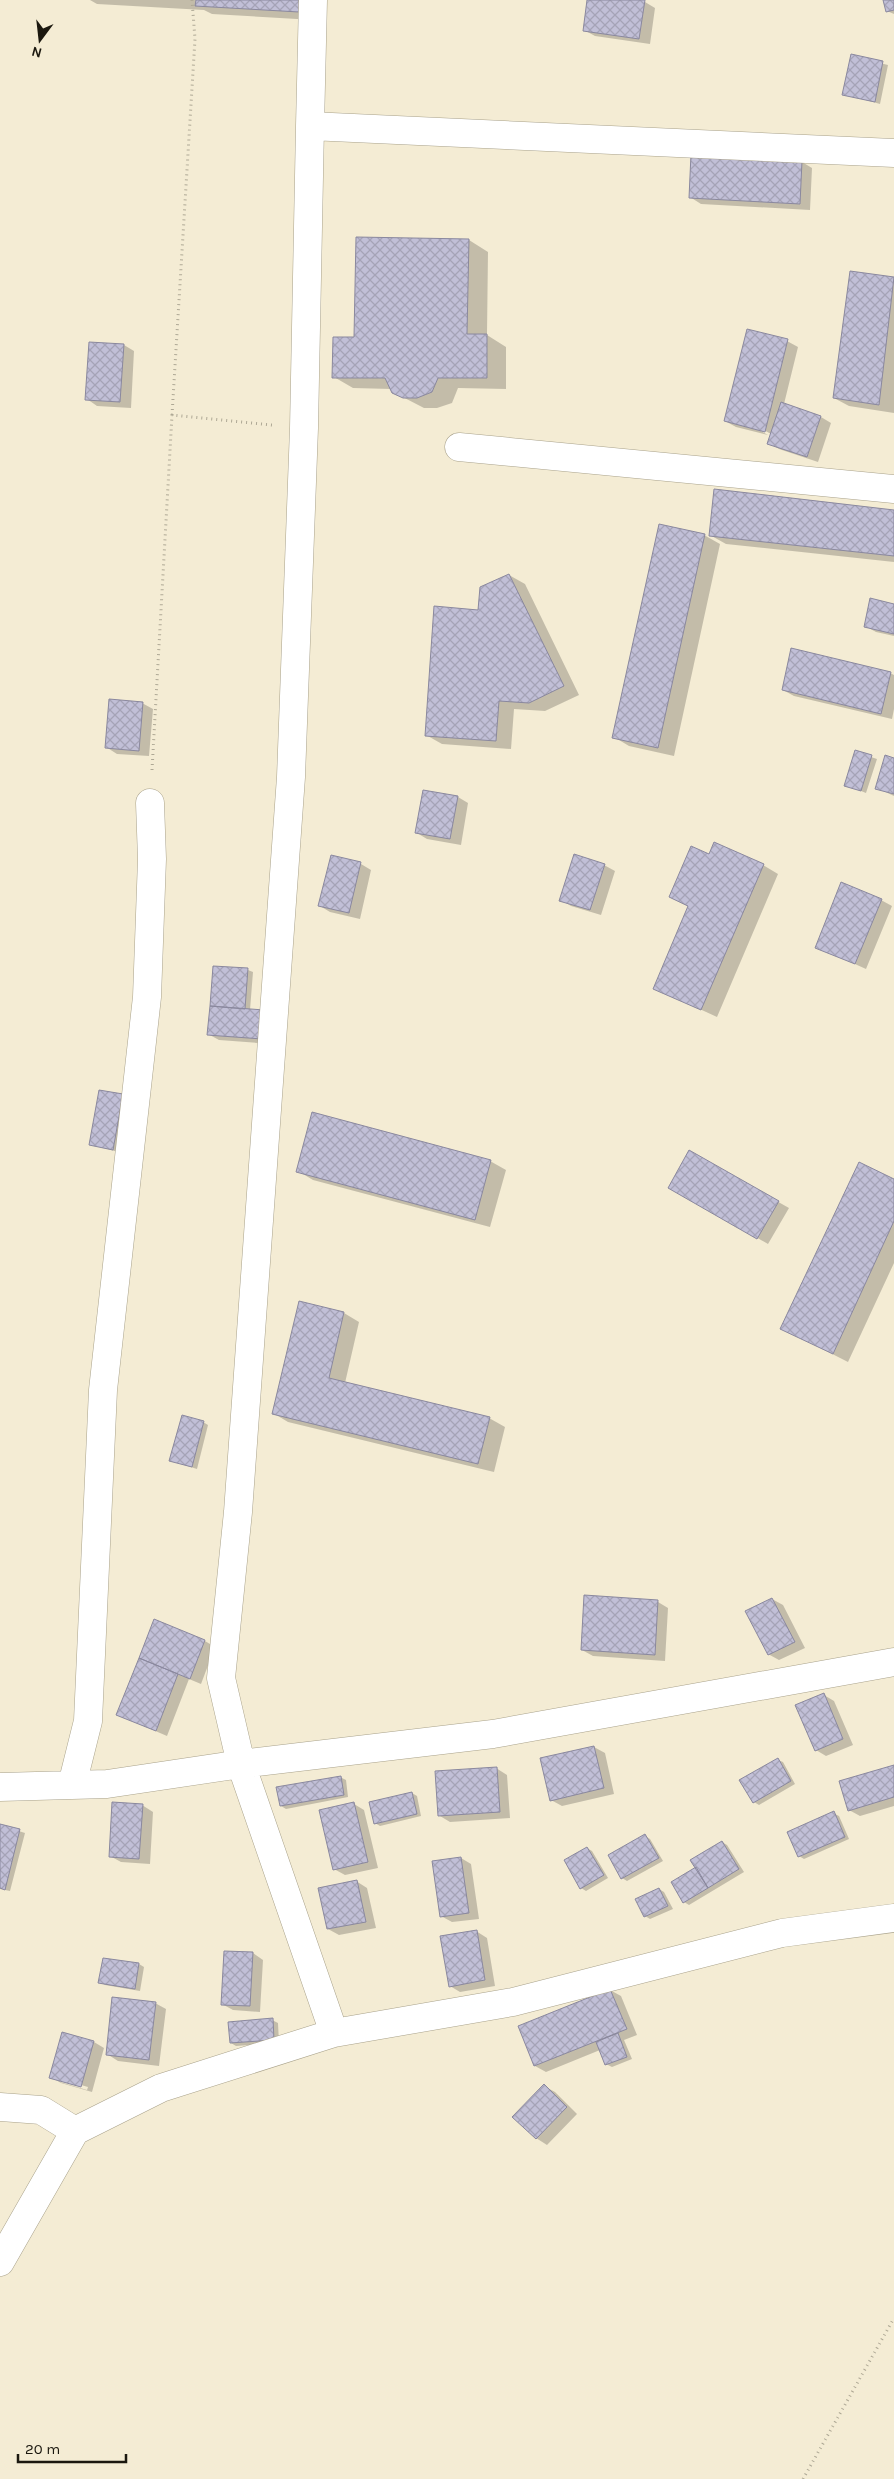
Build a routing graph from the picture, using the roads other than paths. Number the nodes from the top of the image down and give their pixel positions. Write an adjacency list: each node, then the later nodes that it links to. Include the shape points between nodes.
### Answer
1 (313, 0): 2 (street)
2 (310, 126): 3 (street); 8 (street, via 304,428 291,777 238,1512 220,1678)
3 (894, 153)
4 (458, 446): 5 (street)
5 (894, 489)
6 (150, 803): 9 (street, via 152,859 147,997 103,1390 88,1721)
7 (894, 1662): 8 (street, via 493,1734)
8 (241, 1764): 9 (street, via 107,1784); 12 (street)
9 (72, 1785): 10 (street)
10 (0, 1787)
11 (894, 1918): 12 (street, via 782,1933 513,2002)
12 (334, 2033): 14 (street, via 160,2088)
13 (0, 2108): 14 (street, via 41,2110)
14 (75, 2131): 15 (street)
15 (0, 2262)

